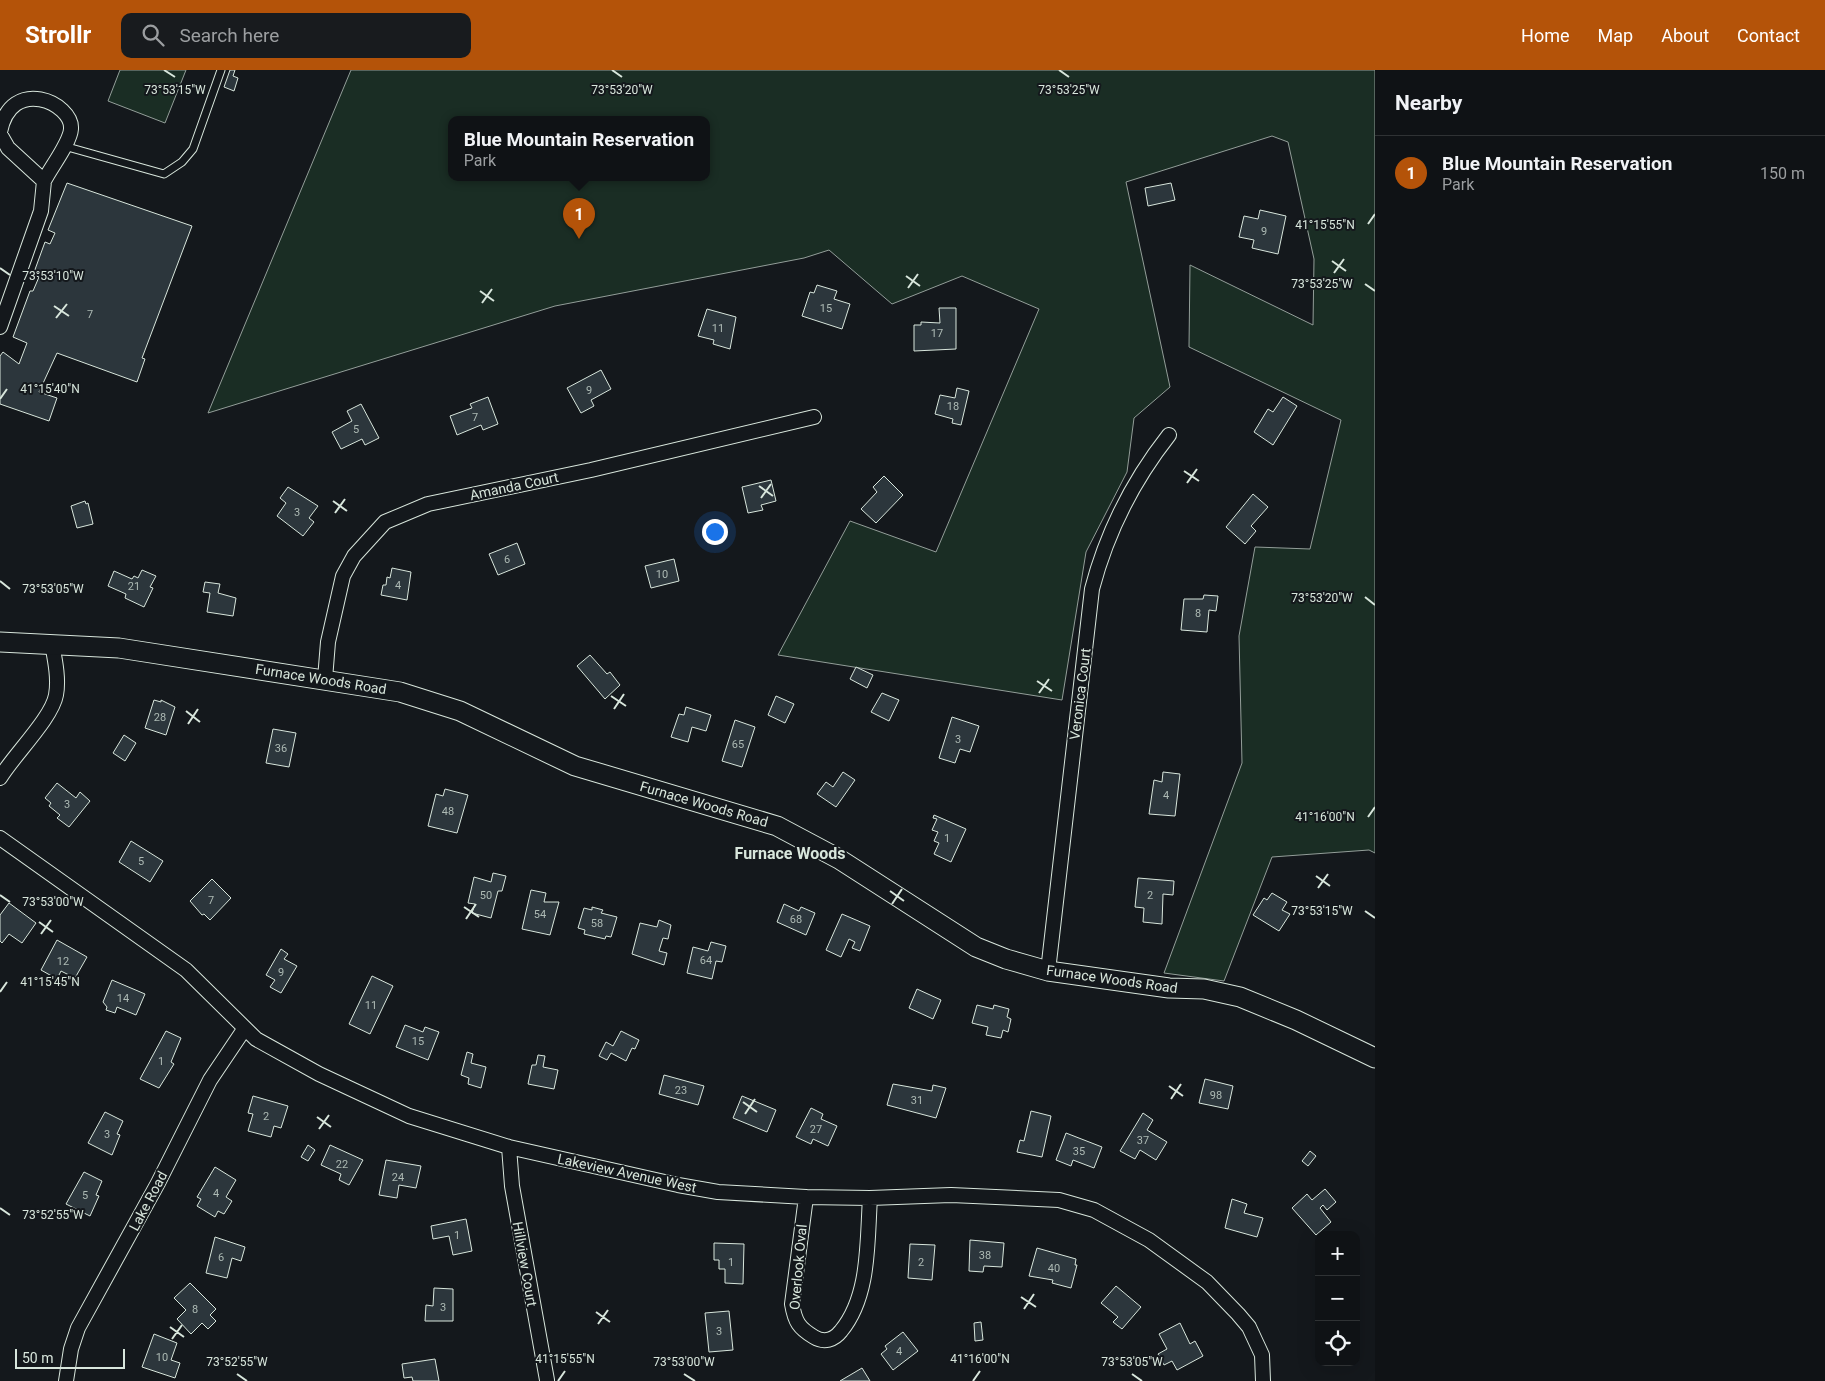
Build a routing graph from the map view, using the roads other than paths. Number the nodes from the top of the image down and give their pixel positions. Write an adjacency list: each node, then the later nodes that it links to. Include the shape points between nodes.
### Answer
1 (221, 70): 3 (lane, via 193,149 182,162 164,174)
2 (0, 133): 3 (street, via 10,107 21,100 45,100 68,117 71,127); 4 (street, via 8,148)
3 (64, 146): 4 (street)
4 (44, 181): 5 (street, via 41,211)
5 (0, 327)
6 (814, 418): 10 (street, Amanda Court, via 428,504 385,522 354,556 343,576 328,642)
7 (1168, 435): 13 (street, Veronica Court, via 1113,524 1092,588)
8 (0, 642): 9 (street, Furnace Woods Road)
9 (52, 644): 10 (street, Furnace Woods Road, via 119,648); 11 (street, via 56,695 38,728)
10 (325, 679): 13 (street, Furnace Woods Road, via 400,692 460,711 574,766 777,826 839,859 976,947)
11 (0, 778)
12 (0, 838): 14 (street, Lakeview Avenue West, via 186,970)
13 (1048, 971): 15 (street, Furnace Woods Road, via 1169,988 1204,989 1240,997)
14 (245, 1028): 16 (street, Lakeview Avenue West, via 256,1039 319,1074 409,1116); 20 (street, Lake Road, via 210,1080 154,1191 78,1328)
15 (1375, 1058)
16 (509, 1147): 17 (street, Lakeview Avenue West, via 718,1192); 19 (street, Hillview Court, via 516,1215)
17 (806, 1197): 18 (street, Lakeview Avenue West); 18 (street, Overlook Oval, via 792,1304 794,1320 800,1328 820,1340 832,1340 840,1334 857,1307 865,1265)
18 (870, 1198): 21 (street, Lakeview Avenue West, via 951,1195 1059,1200 1094,1210 1148,1240 1206,1282 1238,1314 1249,1327 1262,1355)
19 (547, 1380)
20 (66, 1381)
21 (1263, 1381)

